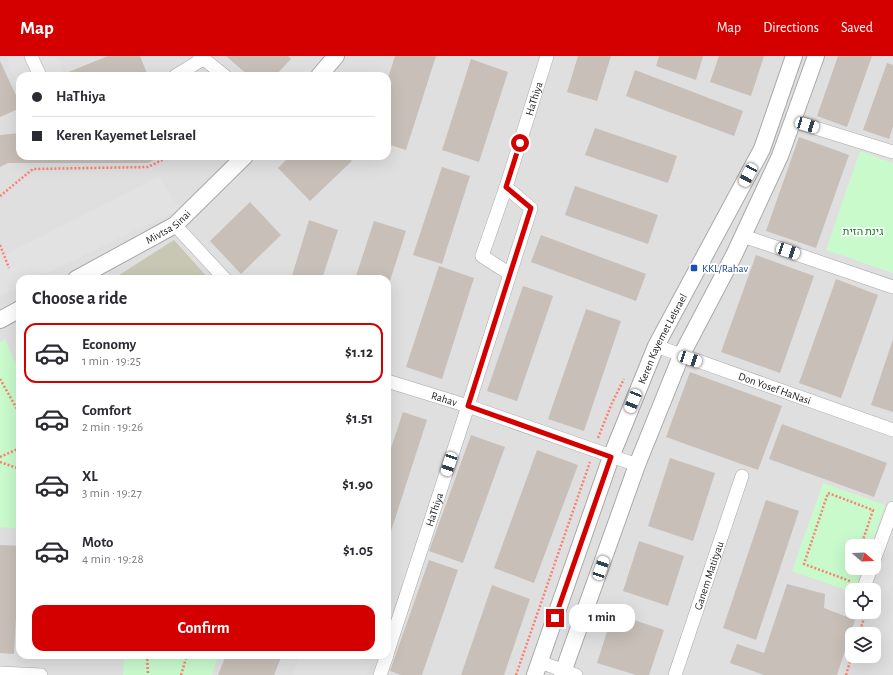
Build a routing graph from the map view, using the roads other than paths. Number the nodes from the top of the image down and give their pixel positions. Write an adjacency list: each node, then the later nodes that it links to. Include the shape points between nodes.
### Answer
1 (31, 56): 7 (street)
2 (336, 56): 10 (street)
3 (547, 56): 14 (street, HaThiya)
4 (794, 56): 23 (street, Keren Kayemet LeIsrael, via 762,149)
5 (816, 56): 11 (street)
6 (202, 58): 8 (street); 9 (street)
7 (38, 72)
8 (181, 72)
9 (220, 72)
10 (322, 72)
11 (793, 121): 12 (street); 16 (street, via 780,156)
12 (893, 152)
13 (241, 160): 15 (street, Mivtsa Sinai)
14 (506, 187): 17 (street, HaThiya, via 531,208); 17 (street, HaThiya, via 482,256)
15 (175, 226): 18 (street, Mivtsa Sinai); 19 (street)
16 (743, 236): 20 (street); 24 (street)
17 (510, 274): 26 (street, HaThiya)
18 (83, 275)
19 (221, 275)
20 (893, 287)
21 (16, 311): 22 (street)
22 (0, 320)
23 (656, 346): 24 (street, Don Yosef HaNasi); 28 (street, Keren Kayemet LeIsrael)
24 (681, 356): 27 (street, Don Yosef HaNasi); 29 (street)
25 (391, 382): 26 (street, Rahav)
26 (468, 406): 28 (street, Rahav); 33 (street, HaThiya)
27 (893, 430)
28 (611, 457): 29 (street, Rahav); 35 (street, Keren Kayemet LeIsrael)
29 (637, 465): 37 (street)
30 (742, 476): 40 (street, Ganem Matityau)
31 (893, 508): 32 (street)
32 (881, 541)
33 (391, 642)
34 (385, 659): 39 (street, HaThiya)
35 (538, 669): 37 (street)
36 (0, 673): 38 (street)
37 (567, 674)
38 (41, 675)
39 (380, 675)
40 (675, 675)

